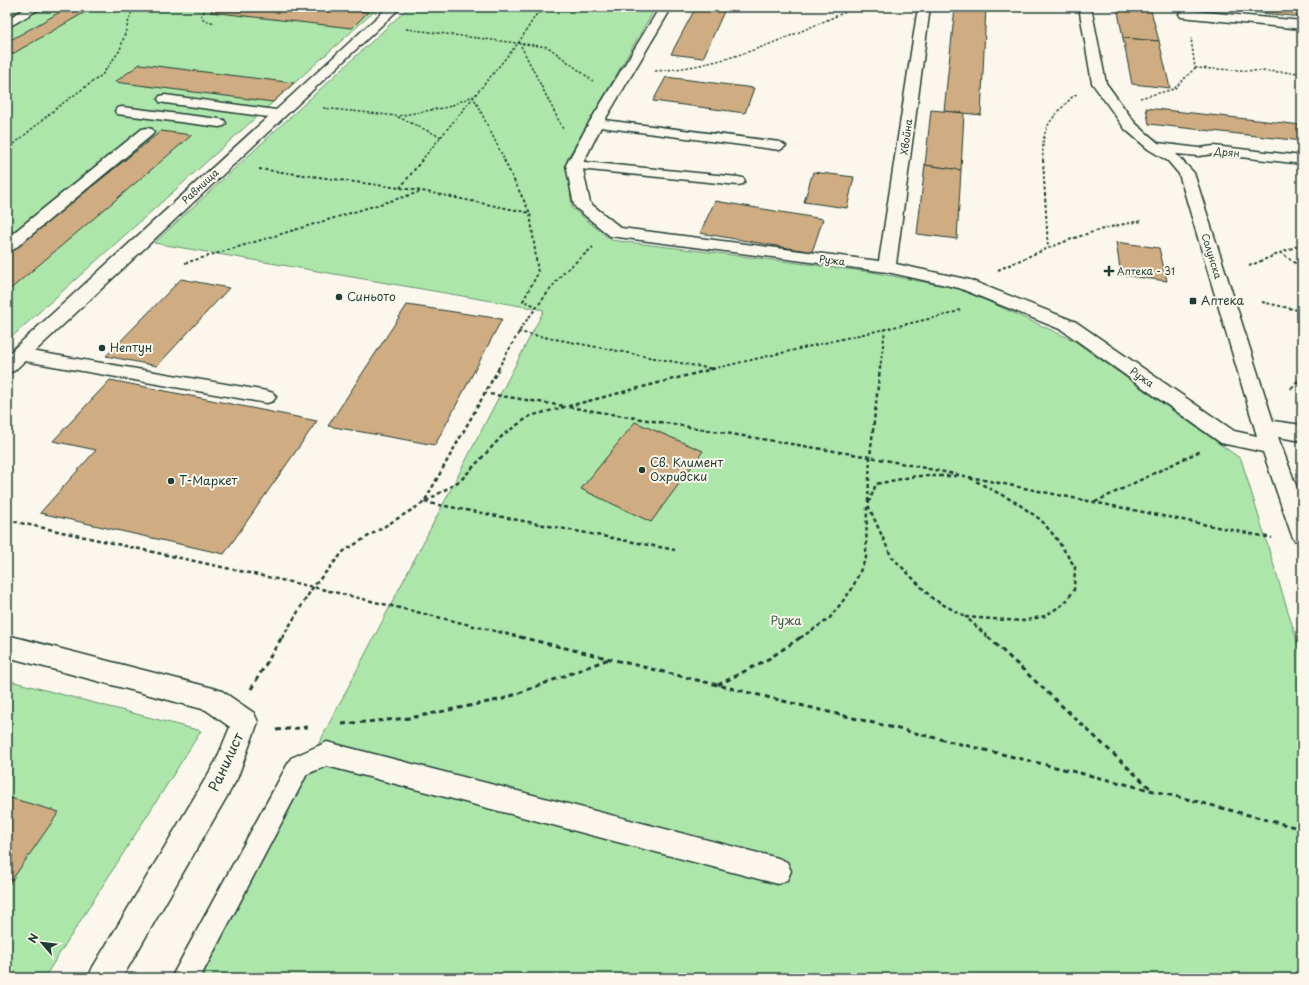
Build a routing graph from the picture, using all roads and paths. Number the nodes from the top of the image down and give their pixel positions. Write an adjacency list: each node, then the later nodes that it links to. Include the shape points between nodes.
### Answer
1 (37, 7): 11 (street)
2 (133, 7): 35 (path, via 120,50 102,75 59,106)
3 (207, 7): 12 (path, via 201,16)
4 (395, 7): 13 (street, Равнища)
5 (552, 7): 15 (path, via 536,15)
6 (666, 7): 17 (street)
7 (857, 7): 17 (path, via 728,61 679,71)
8 (924, 7): 51 (street, Хвойна)
9 (1085, 7): 19 (street, Солунска)
10 (1185, 14): 14 (street); 16 (path)
11 (7, 24)
12 (215, 24)
13 (375, 25): 15 (path); 25 (street, Равнища)
14 (1302, 25)
15 (519, 42): 20 (path); 21 (path, via 548,47); 37 (path)
16 (1195, 68): 18 (path); 23 (path, via 1174,89)
17 (627, 72): 21 (street)
18 (1302, 73)
19 (1099, 83): 34 (street, Солунска, via 1130,126); 47 (path, via 1073,96 1048,123 1042,142)
20 (473, 96): 28 (path, via 448,107); 32 (path); 42 (path)
21 (612, 96): 30 (street)
22 (165, 99): 24 (street)
23 (1135, 99)
24 (180, 101): 25 (street); 27 (street)
25 (283, 109): 28 (path); 38 (street, Равнища)
26 (122, 111): 27 (street)
27 (162, 115): 29 (street)
28 (398, 116): 32 (path)
29 (219, 123)
30 (596, 123): 33 (lane); 37 (street)
31 (148, 132): 46 (street)
32 (442, 137): 40 (path)
33 (780, 146)
34 (1153, 146): 36 (street, Дрян); 69 (street, Солунска, via 1173,158 1186,174)
35 (7, 150)
36 (1302, 160)
37 (576, 161): 39 (lane); 44 (street, Ружа, via 582,205)
38 (224, 164): 40 (path); 60 (street, Равнища)
39 (738, 181)
40 (400, 188): 41 (path)
41 (422, 191): 42 (path); 49 (path)
42 (530, 213): 56 (path, via 538,273 523,301)
43 (1142, 221): 47 (path, via 1118,223)
44 (613, 230): 51 (street, Ружа); 56 (path, via 562,274)
45 (1302, 244): 48 (path)
46 (7, 246)
47 (1048, 248): 53 (path)
48 (1279, 252): 50 (path); 52 (path)
49 (185, 262)
50 (1248, 266)
51 (887, 267): 53 (street, Ружа)
52 (1302, 268)
53 (964, 284): 54 (street, Ружа)
54 (996, 296): 58 (path, via 950,314); 70 (street, Ружа, via 1068,326)
55 (1262, 302): 57 (path)
56 (537, 306): 59 (path)
57 (1302, 310)
58 (885, 330): 62 (path); 71 (path)
59 (518, 332): 62 (path); 65 (path)
60 (19, 355): 61 (street, Равнища); 66 (lane)
61 (7, 366)
62 (714, 369): 67 (path)
63 (1302, 376): 64 (path)
64 (1291, 389)
65 (483, 393): 67 (path); 73 (path)
66 (267, 397)
67 (567, 407): 71 (path); 73 (path, via 530,416 504,434 461,480)
68 (1302, 434): 69 (street, Ружа)
69 (1268, 437): 70 (street, Ружа); 77 (street, Солунска)
70 (1228, 438): 74 (path)
71 (870, 457): 72 (path); 75 (path)
72 (966, 476): 74 (path); 75 (path, via 927,474 896,477 876,484); 81 (path, via 1017,503 1041,520 1075,567 1074,590 1065,603 1045,616 1023,621)
73 (424, 502): 79 (path); 80 (path, via 344,551)
74 (1094, 502): 78 (path)
75 (868, 505): 81 (path, via 891,556 933,599); 84 (path, via 866,558 852,589 829,619 770,658)
76 (7, 520): 80 (path)
77 (1302, 533)
78 (1279, 540)
79 (675, 550)
80 (313, 586): 83 (path); 85 (path)
81 (966, 617): 88 (path)
82 (7, 646): 85 (street, Ранилист, via 213,700)
83 (610, 658): 84 (path); 86 (path, via 503,699 410,718)
84 (718, 685): 88 (path)
85 (237, 724): 87 (path); 91 (street, Ранилист, via 227,769)
86 (339, 724)
87 (316, 726)
88 (1152, 790): 89 (path)
89 (1302, 828)
90 (778, 871): 92 (lane, via 327,754 299,766)
91 (104, 978)
92 (185, 978)

